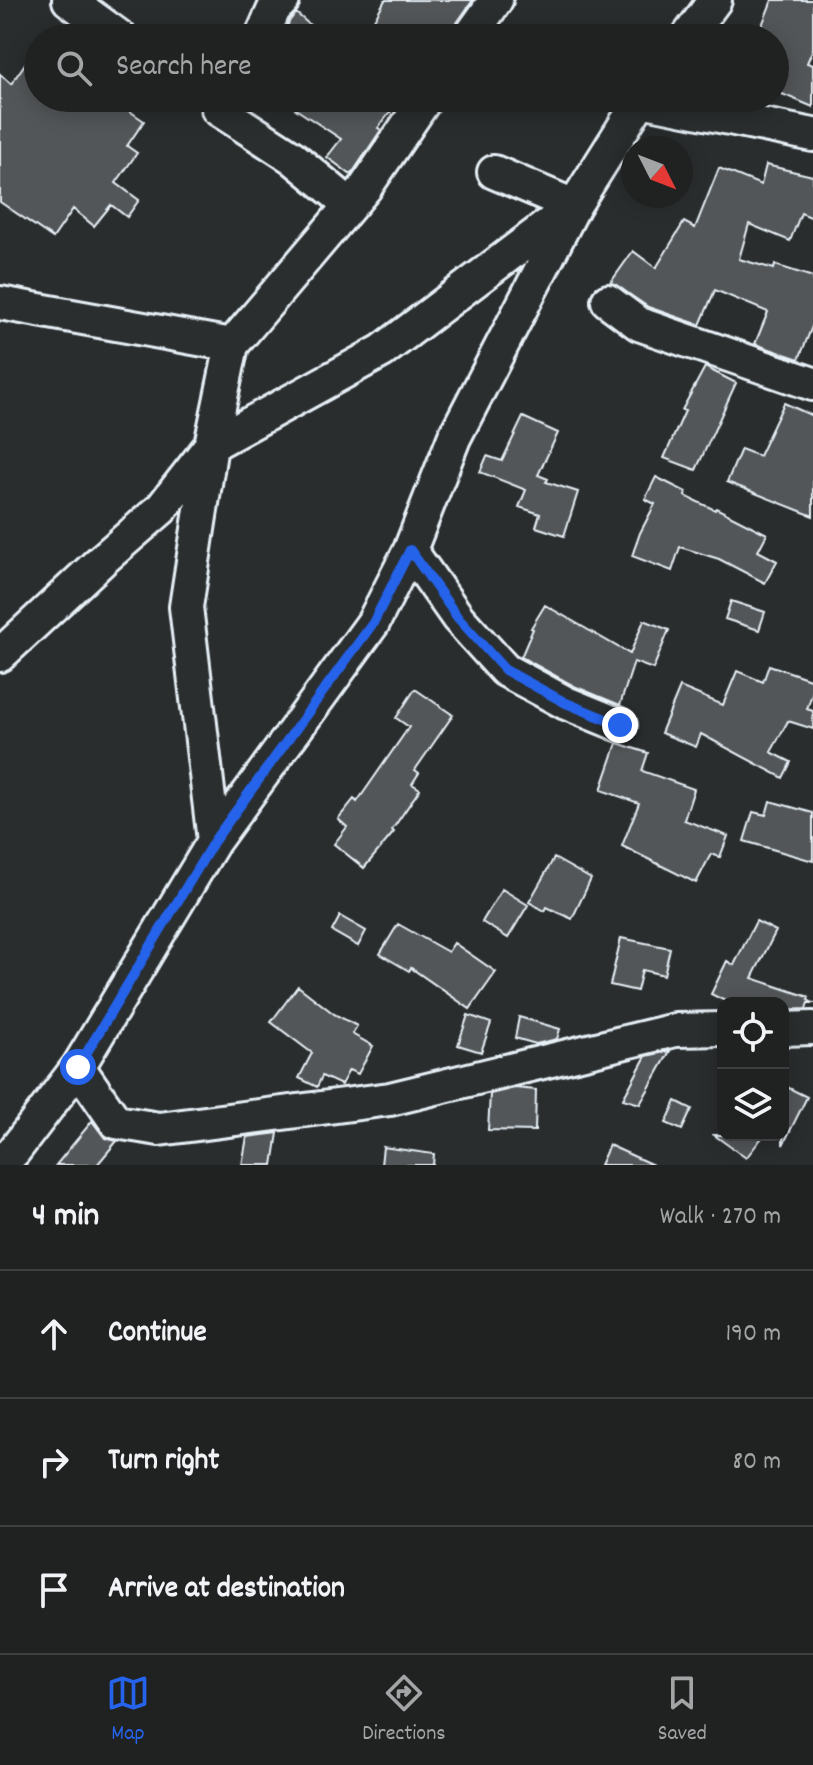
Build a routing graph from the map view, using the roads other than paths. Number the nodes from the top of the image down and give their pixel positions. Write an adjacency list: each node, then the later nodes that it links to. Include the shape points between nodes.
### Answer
1 (69, 0): 5 (street)
2 (283, 0): 6 (street)
3 (496, 0): 7 (street)
4 (715, 0): 8 (street)
5 (102, 24)
6 (267, 24)
7 (479, 24)
8 (697, 24)
9 (230, 112): 15 (street)
10 (416, 112): 15 (street)
11 (633, 112): 16 (street)
12 (703, 112): 13 (street)
13 (813, 135)
14 (494, 172): 16 (street)
15 (350, 205): 19 (street)
16 (574, 206): 21 (street, via 382,351); 22 (street, via 454,438)
17 (608, 301): 20 (street, via 639,324)
18 (0, 303): 19 (street)
19 (232, 345): 21 (street)
20 (813, 384)
21 (211, 445): 23 (street, via 161,509); 25 (street, via 186,607)
22 (410, 550): 24 (street, via 458,618 505,670); 25 (street, via 373,623)
23 (0, 655)
24 (620, 725)
25 (214, 841): 29 (street)
26 (813, 1028): 28 (street)
27 (717, 1029): 29 (street, via 675,1030 390,1099 159,1129 116,1122)
28 (789, 1029)
29 (78, 1067): 30 (street)
30 (0, 1165)

